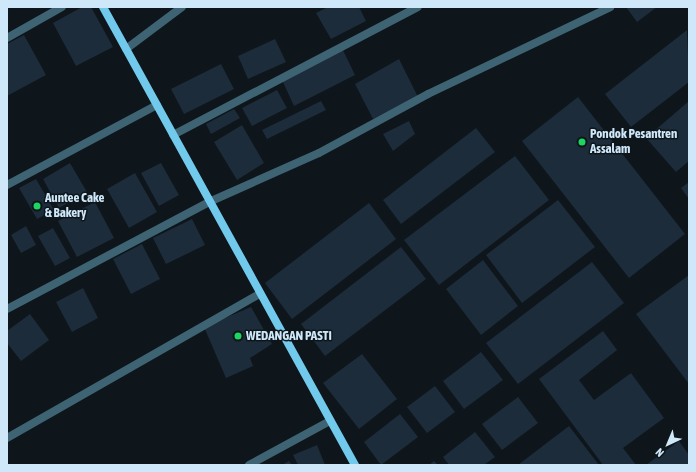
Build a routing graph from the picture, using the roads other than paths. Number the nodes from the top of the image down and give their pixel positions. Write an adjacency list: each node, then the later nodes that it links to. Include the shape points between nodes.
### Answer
1 (62, 7): 6 (street)
2 (103, 7): 7 (street)
3 (182, 7): 7 (street)
4 (418, 7): 9 (street)
5 (610, 7): 11 (street, via 428,94 319,153)
6 (7, 38)
7 (126, 49): 8 (street)
8 (157, 105): 9 (street); 10 (street)
9 (173, 135): 11 (street)
10 (7, 184)
11 (209, 202): 12 (street); 13 (street)
12 (259, 294): 14 (street); 15 (street)
13 (7, 309)
14 (330, 421): 16 (street); 17 (street)
15 (7, 438)
16 (249, 465)
17 (355, 465)

